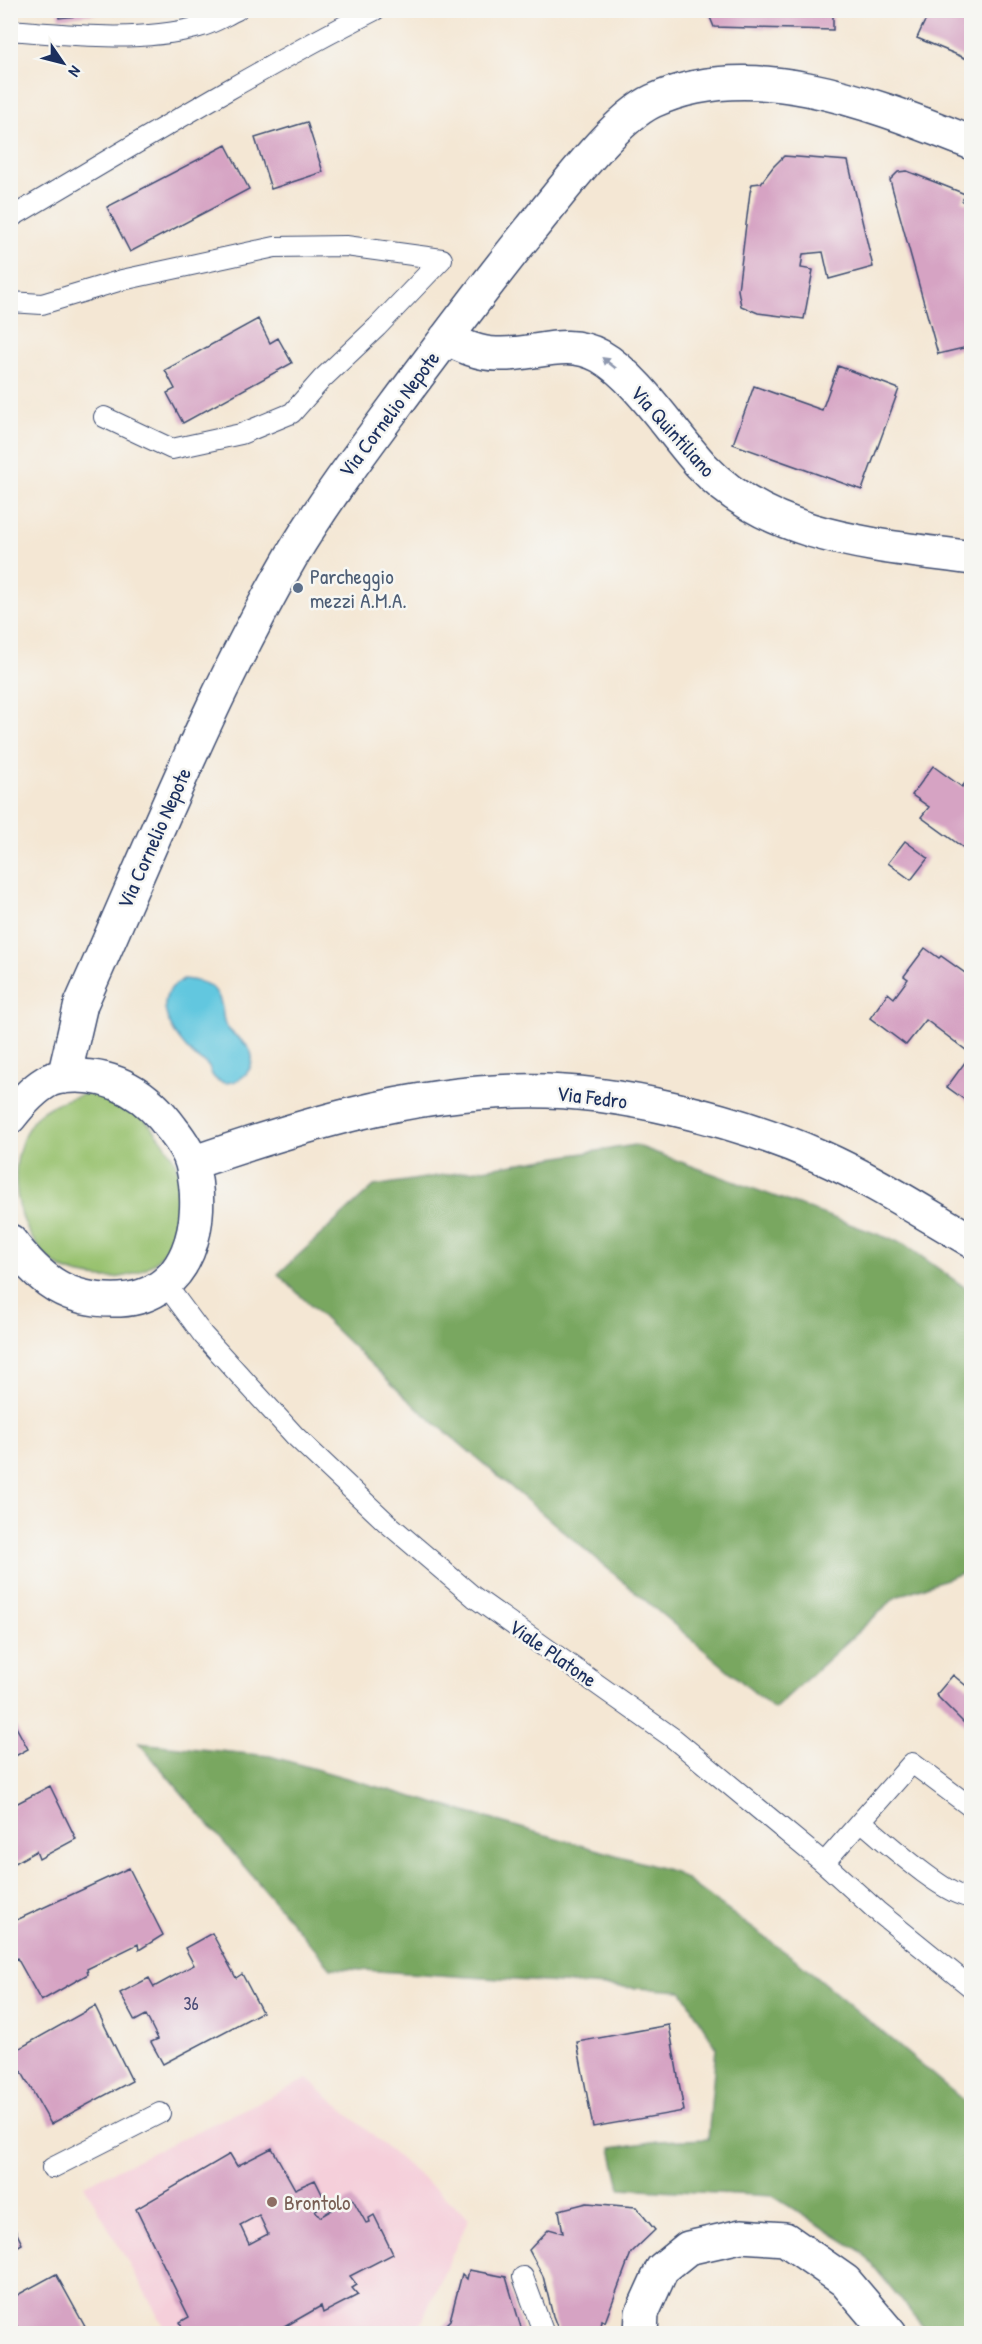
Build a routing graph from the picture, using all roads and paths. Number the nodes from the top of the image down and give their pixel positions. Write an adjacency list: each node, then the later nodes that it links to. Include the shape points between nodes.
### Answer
1 (237, 10): 3 (lane, via 200,27 149,36)
2 (375, 10): 5 (lane, via 222,93)
3 (10, 30)
4 (972, 143): 7 (street, Via Cornelio Nepote, via 876,106 794,86 712,85 651,101 632,114 591,157)
5 (10, 218)
6 (10, 302): 8 (lane, via 42,304 122,280 275,247 346,246 442,259 292,413 241,434 172,448)
7 (446, 338): 9 (street, Via Quintiliano, one-way to 7, via 846,540 815,532 752,505 720,483 647,400 602,357 563,346 497,354); 10 (street, Via Cornelio Nepote, via 333,490 290,559 246,642 198,740 81,1004)
8 (104, 417)
9 (972, 558)
10 (64, 1077): 11 (street, via 38,1088); 12 (street, via 107,1079 128,1087 166,1121)
11 (10, 1117)
12 (192, 1163): 14 (street, Via Fedro, via 308,1126 420,1101 518,1091 564,1092 670,1108 789,1143 864,1179); 15 (street, via 195,1209 191,1244 182,1265)
13 (10, 1241): 15 (street, via 43,1278 58,1289 82,1297 130,1299)
14 (972, 1241)
15 (166, 1285): 18 (lane, Viale Platone, via 203,1335 295,1436 386,1521 474,1597 673,1738)
16 (972, 1808): 17 (lane, via 912,1763)
17 (861, 1821): 18 (lane); 19 (lane, via 938,1883)
18 (824, 1863): 20 (lane, Viale Platone)
19 (972, 1897)
20 (972, 1988)
21 (160, 2113): 22 (lane)
22 (52, 2168)
23 (523, 2277): 24 (lane)
24 (544, 2334)
25 (641, 2334): 26 (street, via 642,2313 662,2269 688,2248 741,2236 785,2239 845,2281)
26 (890, 2334)

